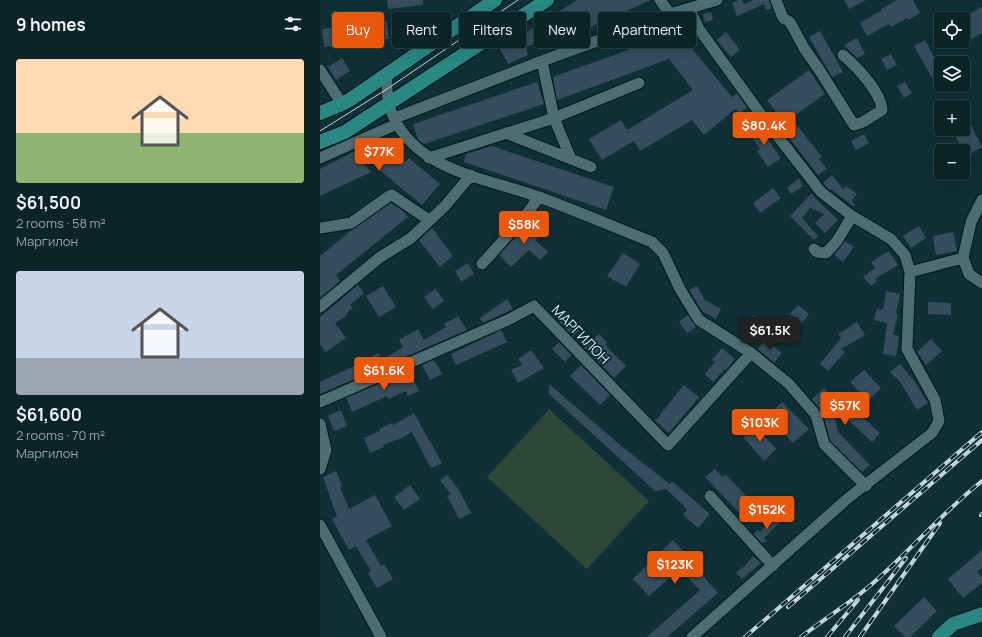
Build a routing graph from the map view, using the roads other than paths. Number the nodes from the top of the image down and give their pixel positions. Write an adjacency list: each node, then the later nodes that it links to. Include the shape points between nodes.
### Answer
1 (495, 0): 13 (main road)
2 (546, 0): 16 (main road)
3 (660, 0): 7 (street)
4 (716, 0): 6 (street)
5 (776, 0): 10 (street, via 783,18 790,22 854,125 882,110 881,102)
6 (689, 8): 8 (street); 29 (street, via 699,29 821,192)
7 (669, 12)
8 (676, 12)
9 (598, 40): 11 (street)
10 (844, 55)
11 (542, 61): 18 (street); 19 (street)
12 (320, 70): 15 (street)
13 (386, 74): 15 (main road); 16 (street)
14 (639, 83): 18 (street)
15 (342, 104): 17 (main road)
16 (389, 104): 19 (street); 21 (main road, via 345,132)
17 (320, 113)
18 (554, 118): 20 (street); 24 (street)
19 (396, 121): 22 (street); 23 (street, via 414,146)
20 (506, 133): 23 (street); 24 (street)
21 (320, 142)
22 (320, 158)
23 (429, 158): 26 (street, via 447,168)
24 (571, 159): 25 (street)
25 (591, 167)
26 (471, 175): 27 (street); 30 (street)
27 (539, 197): 34 (street); 38 (street, via 652,242 663,253 680,289 699,320)
28 (982, 200): 33 (street, via 970,222)
29 (852, 216): 32 (street, via 837,241 826,253 817,252); 35 (street, via 891,239 905,255)
30 (430, 220): 31 (street, via 392,195 350,222); 37 (street, via 410,238 378,258)
31 (320, 228)
32 (814, 248)
33 (963, 258): 35 (street); 36 (street, via 969,274)
34 (482, 264)
35 (910, 272): 42 (street, via 907,349 935,400 939,421 932,434)
36 (982, 283)
37 (320, 307)
38 (751, 353): 39 (street, МАРГИЛОН, via 668,445 534,306 510,319); 42 (street, via 789,384 812,410 816,415 824,444)
39 (320, 402)
40 (320, 424): 41 (street, via 326,450)
41 (320, 469)
42 (866, 486): 45 (street, via 847,499)
43 (710, 496): 45 (street)
44 (320, 525): 47 (street)
45 (773, 566): 48 (street)
46 (982, 614): 49 (main road, via 953,624)
47 (381, 637)
48 (692, 637)
49 (939, 637)

